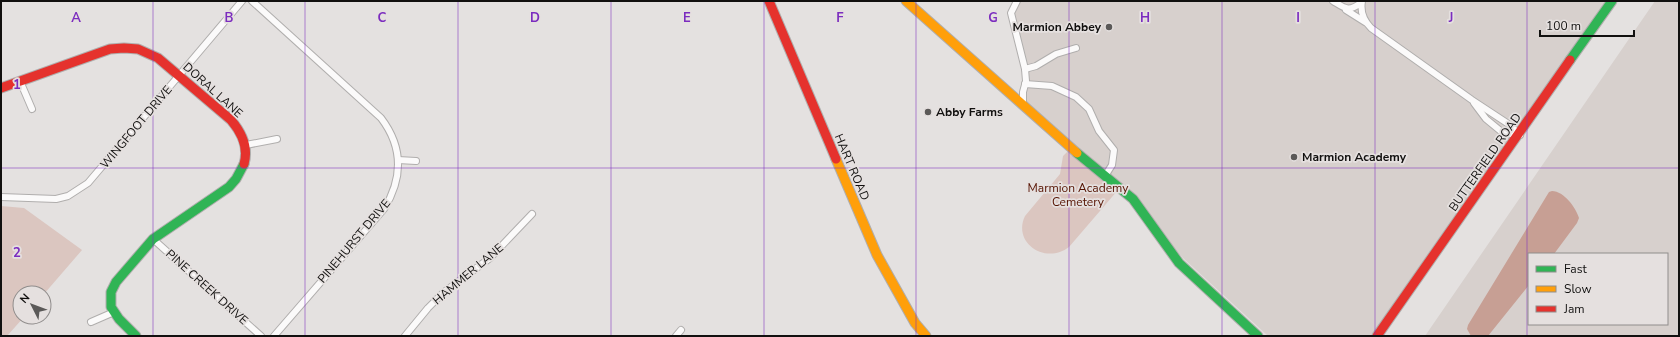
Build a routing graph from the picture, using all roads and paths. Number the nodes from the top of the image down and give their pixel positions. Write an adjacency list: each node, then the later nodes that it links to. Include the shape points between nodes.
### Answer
1 (242, 1): 13 (street, WINGFOOT DRIVE)
2 (252, 1): 23 (street, PINEHURST DRIVE, via 381,118 393,138)
3 (769, 1): 37 (street, HART ROAD, via 877,255 915,323)
4 (906, 1): 18 (street)
5 (1017, 1): 12 (street, via 1011,13)
6 (1333, 1): 9 (street)
7 (1612, 1): 20 (street, BUTTERFIELD ROAD)
8 (1362, 2): 9 (street, via 1353,9); 10 (street, via 1361,10)
9 (1346, 9): 10 (street)
10 (1365, 22): 17 (street)
11 (1076, 48): 12 (street, via 1056,54 1036,66)
12 (1025, 69): 15 (street)
13 (180, 76): 14 (street, DORAL LANE, via 150,53 126,47 103,50); 22 (street, DORAL LANE, via 236,125); 26 (street, WINGFOOT DRIVE, via 88,183 78,190 56,199)
14 (20, 81): 16 (street, DORAL LANE); 19 (street)
15 (1025, 84): 18 (street); 25 (street, via 1052,86 1076,97 1089,109 1099,131 1114,150 1112,165)
16 (1, 88)
17 (1472, 100): 20 (street, via 1510,124); 20 (street, via 1486,119 1504,133)
18 (1023, 103): 25 (street)
19 (32, 109)
20 (1520, 135): 39 (street, BUTTERFIELD ROAD)
21 (277, 139): 22 (street)
22 (246, 145): 28 (street, DORAL LANE, via 245,164 236,182)
23 (398, 160): 24 (street); 34 (street, PINEHURST DRIVE, via 396,186 384,209)
24 (416, 161)
25 (1105, 176): 38 (street, via 1133,199 1179,263)
26 (1, 197)
27 (532, 214): 35 (street, HAMMER LANE, via 490,258 438,298)
28 (153, 238): 29 (street, DORAL LANE, via 113,287 110,302); 33 (street, PINE CREEK DRIVE)
29 (114, 312): 30 (street); 32 (street)
30 (91, 322)
31 (681, 330): 36 (street)
32 (136, 336)
33 (261, 336)
34 (274, 336)
35 (405, 336)
36 (676, 336)
37 (926, 336)
38 (1258, 336)
39 (1377, 336)

